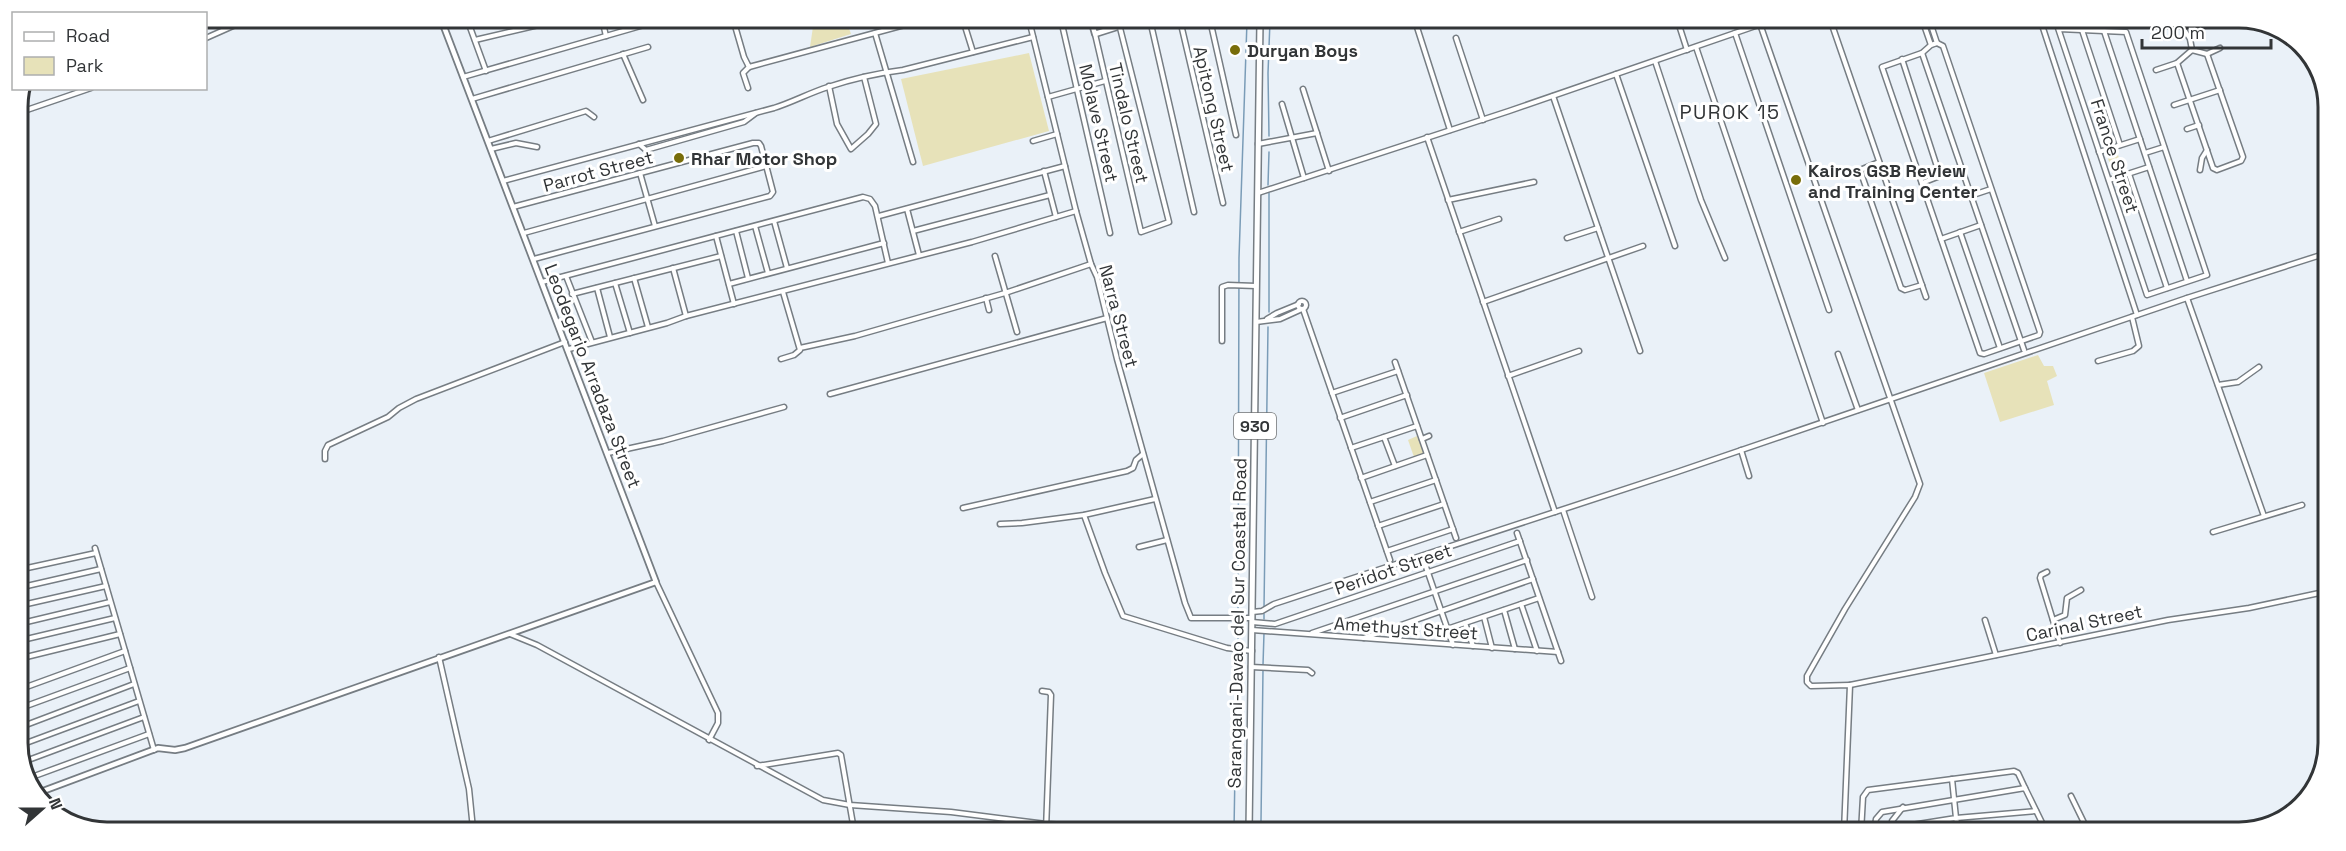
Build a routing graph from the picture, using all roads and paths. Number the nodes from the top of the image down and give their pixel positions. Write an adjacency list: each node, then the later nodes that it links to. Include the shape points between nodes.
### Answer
1 (227, 28): 37 (street)
2 (445, 28): 61 (street, Leodegario Arradaza Street)
3 (470, 28): 39 (street)
4 (526, 28): 39 (street)
5 (604, 28): 35 (street)
6 (634, 28): 35 (street)
7 (736, 28): 54 (street)
8 (893, 28): 32 (street)
9 (966, 28): 47 (street)
10 (1031, 28): 36 (street, Narra Street)
11 (1063, 28): 66 (street, Molave Street)
12 (1094, 28): 34 (street, Tindalo Street)
13 (1114, 28): 34 (street)
14 (1120, 28): 63 (street, Tindalo Street, via 1169,222 1141,232)
15 (1152, 28): 134 (street)
16 (1182, 28): 130 (street, Apitong Street)
17 (1212, 28): 89 (street)
18 (1260, 28): 98 (main road, Sarangani-Davao del Sur Coastal Road / 930)
19 (1417, 28): 86 (street)
20 (1680, 28): 45 (street)
21 (1749, 28): 33 (street)
22 (1761, 28): 221 (street)
23 (1834, 28): 108 (street)
24 (1925, 28): 41 (street)
25 (1932, 28): 40 (street)
26 (2043, 28): 192 (street)
27 (2059, 28): 105 (street, France Street)
28 (2072, 28): 30 (street)
29 (2183, 28): 46 (street)
30 (2082, 30): 31 (street); 99 (street)
31 (2104, 31): 93 (street); 102 (street, via 2126,32)
32 (875, 33): 54 (street); 59 (street)
33 (1736, 33): 43 (street); 190 (street)
34 (1095, 34): 63 (street, Tindalo Street)
35 (606, 36): 58 (street)
36 (1033, 37): 47 (street); 71 (street, Narra Street)
37 (207, 38)
38 (1456, 38): 82 (street)
39 (475, 40): 58 (street)
40 (1937, 43): 41 (street); 124 (street, via 1942,46)
41 (1931, 45): 48 (street)
42 (648, 47): 49 (street)
43 (1696, 47): 45 (street); 225 (street)
44 (2220, 48): 50 (street)
45 (1687, 50): 52 (street)
46 (2192, 50): 50 (street); 53 (street)
47 (973, 52): 59 (street)
48 (1922, 53): 51 (street); 112 (street)
49 (623, 54): 72 (street); 73 (street)
50 (2207, 54): 69 (street)
51 (1902, 60): 55 (street); 118 (street)
52 (1655, 61): 60 (street); 162 (street, via 1701,200)
53 (2178, 63): 57 (street); 74 (street)
54 (749, 67): 65 (street, via 743,73)
55 (1882, 67): 56 (street); 123 (street)
56 (1875, 69)
57 (2156, 70)
58 (486, 71): 61 (street)
59 (886, 72): 62 (street); 107 (street)
60 (1616, 74): 70 (street); 156 (street)
61 (463, 77): 72 (street, Leodegario Arradaza Street)
62 (864, 77): 64 (street); 64 (street, via 876,124 851,149 837,124)
63 (1105, 81): 66 (street)
64 (829, 86): 78 (street)
65 (748, 88)
66 (1077, 88): 71 (street); 150 (street, Molave Street)
67 (1303, 89): 87 (street)
68 (85, 90): 77 (street)
69 (2220, 90): 74 (street); 104 (street, via 2242,157 2215,170)
70 (1553, 96): 82 (street); 144 (street)
71 (1048, 97): 88 (street, Narra Street)
72 (472, 99): 94 (street, Leodegario Arradaza Street)
73 (643, 100)
74 (2190, 100): 76 (street); 83 (street)
75 (1282, 104): 92 (street)
76 (2174, 105)
77 (28, 110)
78 (756, 112): 79 (street); 81 (street)
79 (746, 115): 81 (street); 85 (street)
80 (594, 117): 94 (street, via 586,111)
81 (751, 118): 96 (street)
82 (1483, 120): 86 (street)
83 (2199, 126): 84 (street); 104 (street)
84 (2187, 129)
85 (687, 130): 91 (street); 96 (street)
86 (1450, 130): 90 (street)
87 (1317, 133): 92 (street); 115 (street)
88 (1057, 134): 95 (street); 110 (street, Narra Street)
89 (1236, 135)
90 (1427, 137): 115 (street); 129 (street)
91 (659, 138): 97 (street); 101 (street)
92 (1293, 138): 98 (street); 119 (street)
93 (2140, 139): 99 (street); 106 (street)
94 (488, 141): 103 (street, Leodegario Arradaza Street)
95 (1032, 141)
96 (678, 142): 101 (street)
97 (639, 144): 101 (street, via 646,150); 121 (street)
98 (1258, 144): 125 (main road, Sarangani-Davao del Sur Coastal Road / 930)
99 (2120, 145): 105 (street)
100 (537, 147): 103 (street, via 516,143)
101 (656, 147)
102 (2164, 147): 106 (street); 172 (street, via 2207,275)
103 (491, 149): 121 (street, Leodegario Arradaza Street)
104 (2207, 150): 113 (street)
105 (2099, 152): 120 (street, France Street)
106 (2145, 153): 111 (street)
107 (913, 162)
108 (1879, 162): 176 (street); 176 (street, via 1860,170 1880,229 1901,288)
109 (766, 166): 116 (street, Parrot Street, via 759,143); 128 (street); 142 (street, via 773,192 770,196)
110 (1065, 166): 114 (street); 133 (street, Narra Street)
111 (2149, 167): 117 (street); 172 (street)
112 (1961, 169): 118 (street); 127 (street)
113 (2200, 170)
114 (1044, 171): 126 (street); 132 (street)
115 (1329, 171): 119 (street)
116 (640, 173): 128 (street); 131 (street, Parrot Street)
117 (2129, 174): 120 (street); 179 (street)
118 (1940, 176): 123 (street)
119 (1304, 178): 125 (street)
120 (2109, 180): 179 (street, France Street, via 2147,295)
121 (503, 181): 131 (street, Leodegario Arradaza Street)
122 (1534, 182): 129 (street)
123 (1922, 183): 135 (street)
124 (1991, 189): 127 (street); 203 (street, via 2040,332)
125 (1258, 194): 177 (main road, Sarangani-Davao del Sur Coastal Road / 930)
126 (1050, 195): 138 (street); 146 (street)
127 (1970, 196): 141 (street)
128 (647, 199): 142 (street); 149 (street)
129 (1448, 200): 147 (street)
130 (1223, 203)
131 (513, 207): 149 (street, Leodegario Arradaza Street)
132 (907, 209): 137 (street); 146 (street)
133 (1076, 211): 138 (street); 165 (street, Narra Street)
134 (1194, 212)
135 (1932, 212): 136 (street); 153 (street)
136 (1924, 215)
137 (879, 216): 140 (street, via 873,202 863,197); 154 (street)
138 (1056, 217): 157 (street)
139 (1499, 219): 147 (street)
140 (774, 221): 143 (street); 167 (street)
141 (1981, 225): 148 (street); 203 (street)
142 (655, 226): 163 (street)
143 (755, 226): 145 (street); 168 (street)
144 (1598, 228): 152 (street); 161 (street)
145 (736, 231): 151 (street); 171 (street)
146 (913, 231): 157 (street)
147 (1459, 232): 186 (street)
148 (1960, 232): 153 (street); 205 (street)
149 (524, 233): 163 (street, Leodegario Arradaza Street)
150 (1110, 233)
151 (716, 236): 158 (street); 169 (street)
152 (1567, 238)
153 (1941, 239): 205 (street, via 1980,353)
154 (884, 243): 164 (street); 167 (street)
155 (1642, 246): 161 (street)
156 (1675, 246)
157 (919, 255): 164 (street)
158 (721, 256): 166 (street); 175 (street)
159 (995, 256): 181 (street)
160 (2317, 256): 185 (street)
161 (1608, 257): 186 (street); 209 (street)
162 (1725, 258)
163 (534, 259): 173 (street, Leodegario Arradaza Street)
164 (888, 263): 180 (street)
165 (1091, 264): 181 (street); 193 (street, Narra Street, via 1098,277)
166 (673, 268): 170 (street); 191 (street)
167 (787, 268): 168 (street)
168 (768, 273): 171 (street)
169 (566, 276): 173 (street); 182 (street)
170 (634, 278): 174 (street); 196 (street)
171 (748, 278): 175 (street)
172 (2187, 281): 179 (street)
173 (542, 282): 201 (street, Leodegario Arradaza Street)
174 (615, 283): 178 (street); 198 (street)
175 (729, 284): 187 (street)
176 (1922, 285): 183 (street)
177 (1256, 286): 195 (main road, Sarangani-Davao del Sur Coastal Road / 930); 200 (street, via 1226,285 1222,289)
178 (597, 288): 182 (street); 199 (street)
179 (2167, 288)
180 (783, 292): 187 (street); 204 (street)
181 (1005, 293): 184 (street); 197 (street)
182 (572, 294): 202 (street)
183 (1926, 297)
184 (987, 298): 189 (street); 204 (street)
185 (2187, 298): 192 (street); 217 (street)
186 (1483, 302): 216 (street)
187 (734, 304): 191 (street)
188 (1303, 309): 194 (street, via 1280,319); 194 (street, via 1300,301); 218 (street)
189 (989, 310)
190 (1829, 310)
191 (686, 316): 196 (street)
192 (2134, 316): 212 (street, via 2139,346); 221 (street)
193 (1107, 318): 219 (street); 233 (street, Narra Street)
194 (1265, 320): 195 (street)
195 (1256, 322): 280 (main road, Sarangani-Davao del Sur Coastal Road / 930)
196 (648, 327): 198 (street)
197 (1017, 332)
198 (630, 333): 199 (street)
199 (610, 337): 202 (street)
200 (1222, 341)
201 (566, 342): 206 (street, Leodegario Arradaza Street); 235 (street, via 416,399 328,445)
202 (592, 342): 206 (street)
203 (2020, 342): 205 (street); 207 (street)
204 (800, 348): 211 (street, via 798,353)
205 (2000, 348)
206 (569, 349): 232 (street, Leodegario Arradaza Street)
207 (2024, 350)
208 (1579, 351): 216 (street)
209 (1640, 351)
210 (1838, 354): 223 (street)
211 (781, 359)
212 (2098, 361)
213 (1395, 362): 215 (street)
214 (2259, 367): 217 (street, via 2238,382)
215 (1398, 371): 218 (street); 220 (street)
216 (1508, 376): 246 (street)
217 (2218, 385): 248 (street)
218 (1332, 393): 224 (street)
219 (830, 394)
220 (1407, 395): 224 (street); 226 (street)
221 (1889, 400): 223 (street); 313 (street, Carinal Street, via 1920,488 1807,676 1811,686)
222 (784, 407): 232 (street)
223 (1858, 410): 225 (street)
224 (1340, 418): 230 (street)
225 (1823, 423): 231 (street)
226 (1417, 426): 228 (street); 229 (street)
227 (1429, 436): 229 (street)
228 (1384, 437): 230 (street); 236 (street)
229 (1422, 439): 234 (street)
230 (1351, 448): 238 (street)
231 (1741, 450): 237 (street); 245 (street)
232 (608, 453): 267 (street, Leodegario Arradaza Street)
233 (1143, 454): 240 (street, Narra Street); 244 (street, via 1127,471)
234 (1427, 455): 236 (street); 239 (street)
235 (325, 459)
236 (1395, 466): 238 (street)
237 (1749, 476)
238 (1361, 478): 241 (street)
239 (1436, 480): 241 (street); 242 (street)
240 (1155, 499): 247 (street); 255 (street, Narra Street)
241 (1370, 502): 250 (street)
242 (1444, 504): 250 (street); 251 (street)
243 (2302, 505): 248 (street)
244 (963, 508)
245 (1563, 510): 246 (street); 273 (street)
246 (1555, 512): 280 (street, via 1274,604)
247 (1084, 515): 249 (street); 302 (street, via 1123,616 1227,648)
248 (2264, 516): 252 (street)
249 (1000, 524)
250 (1378, 526): 258 (street)
251 (1453, 529): 254 (street); 258 (street)
252 (2213, 532)
253 (1517, 533): 256 (street)
254 (1456, 538)
255 (1167, 540): 257 (street); 280 (street, Narra Street, via 1191,618)
256 (1520, 541): 260 (street); 264 (street, Peridot Street)
257 (1139, 547)
258 (1387, 551): 259 (street)
259 (1390, 560)
260 (1527, 560): 266 (street); 271 (street)
261 (1425, 564): 264 (street)
262 (29, 567): 263 (street, via 95,550)
263 (101, 569): 268 (street); 269 (street)
264 (1428, 572): 271 (street); 287 (street, Peridot Street)
265 (2047, 572): 284 (street, via 2040,578)
266 (1533, 579): 274 (street); 278 (street)
267 (656, 582): 291 (street); 321 (street, Leodegario Arradaza Street, via 718,713 718,723)
268 (29, 586)
269 (106, 586): 275 (street); 276 (street)
270 (2080, 590): 284 (street, via 2067,598 2065,615)
271 (1434, 592): 278 (street); 293 (street)
272 (2318, 593): 296 (street, Carinal Street)
273 (1592, 597)
274 (1539, 598): 277 (street); 304 (street)
275 (110, 602): 282 (street); 285 (street)
276 (29, 604)
277 (1521, 604): 279 (street); 303 (street)
278 (1441, 610): 288 (street); 295 (street)
279 (1504, 610): 281 (street); 300 (street)
280 (1252, 617): 287 (street); 289 (main road, Sarangani-Davao del Sur Coastal Road / 930)
281 (1484, 617): 286 (street); 299 (street)
282 (115, 618): 292 (street); 294 (street)
283 (1985, 620): 305 (street)
284 (2053, 620): 296 (street)
285 (29, 621)
286 (1465, 623): 288 (street); 298 (street)
287 (1275, 624): 290 (street)
288 (1447, 629): 297 (street)
289 (1252, 630): 290 (street, Amethyst Street); 302 (main road, Sarangani-Davao del Sur Coastal Road / 930)
290 (1274, 632): 293 (street, Amethyst Street)
291 (515, 633): 307 (street); 321 (street)
292 (120, 634): 301 (street); 306 (street)
293 (1309, 634): 295 (street, Amethyst Street)
294 (29, 638)
295 (1362, 638): 297 (street, Amethyst Street)
296 (2060, 643): 305 (street, Carinal Street)
297 (1453, 645): 298 (street, Amethyst Street)
298 (1473, 646): 299 (street, Amethyst Street)
299 (1492, 648): 300 (street, Amethyst Street)
300 (1515, 649): 303 (street, Amethyst Street)
301 (125, 651): 310 (street); 314 (street)
302 (1251, 651): 309 (main road, Sarangani-Davao del Sur Coastal Road / 930)
303 (1537, 651): 304 (street, Amethyst Street)
304 (1558, 652): 308 (street)
305 (1996, 655): 313 (street, Carinal Street)
306 (29, 656)
307 (439, 656): 323 (street, via 185,748); 336 (street, via 469,789)
308 (1561, 661)
309 (1251, 667): 311 (street); 340 (main road, Sarangani-Davao del Sur Coastal Road / 930)
310 (130, 668): 312 (street); 317 (street)
311 (1312, 673)
312 (135, 684): 316 (street); 319 (street)
313 (1851, 685): 341 (street)
314 (29, 686)
315 (1042, 691): 339 (street, via 1051,695)
316 (139, 701): 318 (street); 322 (street)
317 (29, 705)
318 (144, 717): 320 (street); 324 (street)
319 (29, 724)
320 (149, 734): 323 (street); 326 (street)
321 (709, 740): 325 (street)
322 (29, 742)
323 (154, 750): 328 (street)
324 (30, 759)
325 (757, 766): 332 (street, via 814,796); 332 (street, via 838,753)
326 (36, 775)
327 (1952, 779): 329 (street, via 2014,771); 331 (street); 342 (street, via 1868,790 1863,797)
328 (72, 780)
329 (2025, 788): 331 (street); 334 (street)
330 (2071, 796): 348 (street)
331 (1954, 798): 333 (street); 335 (street)
332 (850, 804): 337 (street); 338 (street)
333 (1903, 807): 343 (street, via 1879,814); 344 (street)
334 (2037, 811): 335 (street); 347 (street)
335 (1956, 818): 345 (street); 346 (street)
336 (472, 822)
337 (853, 822)
338 (1031, 822)
339 (1047, 822)
340 (1249, 822)
341 (1844, 822)
342 (1862, 822)
343 (1875, 822)
344 (1892, 822)
345 (1934, 822)
346 (1957, 822)
347 (2042, 822)
348 (2084, 822)

